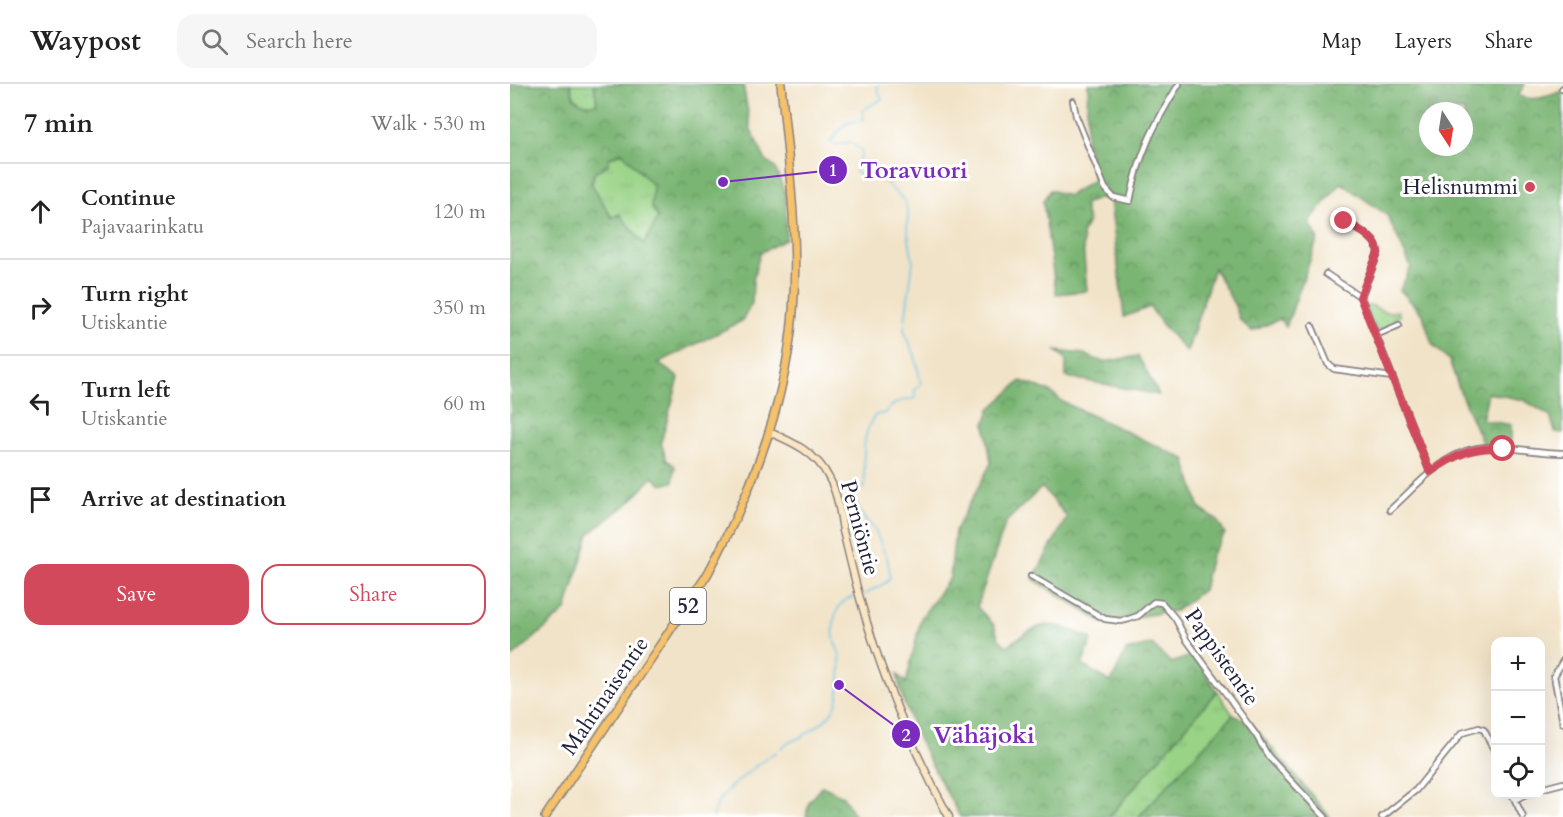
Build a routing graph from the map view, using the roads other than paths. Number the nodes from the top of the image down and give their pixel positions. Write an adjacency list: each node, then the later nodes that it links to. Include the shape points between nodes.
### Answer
1 (781, 84): 11 (main road, 52, via 794,214 794,313 786,370)
2 (1179, 84): 3 (street, via 1145,144 1130,201 1113,197 1105,188)
3 (1073, 101)
4 (1344, 221): 6 (street, via 1378,246)
5 (1326, 274): 6 (street)
6 (1360, 297): 9 (street)
7 (1399, 325): 9 (street)
8 (1312, 326): 10 (street, via 1328,364 1334,369)
9 (1376, 335): 10 (street)
10 (1392, 377): 13 (street)
11 (769, 432): 22 (main road, Mahtinaisentie / 52, via 728,538 707,575); 23 (main road, Perniöntie, via 809,453 829,478 875,649 918,755)
12 (1563, 453): 13 (street, via 1479,448)
13 (1430, 472): 14 (street)
14 (1390, 510)
15 (1031, 576): 24 (street, Pappistentie, via 1112,620 1138,616 1154,602 1162,603 1268,756)
16 (1563, 661): 17 (street, via 1554,676)
17 (1563, 723)
18 (1492, 745): 25 (street, via 1479,728 1462,733 1416,790)
19 (1563, 783): 20 (street)
20 (1545, 788)
21 (1515, 799): 26 (street)
22 (545, 817)
23 (949, 817)
24 (1325, 817)
25 (1383, 817)
26 (1523, 817)

